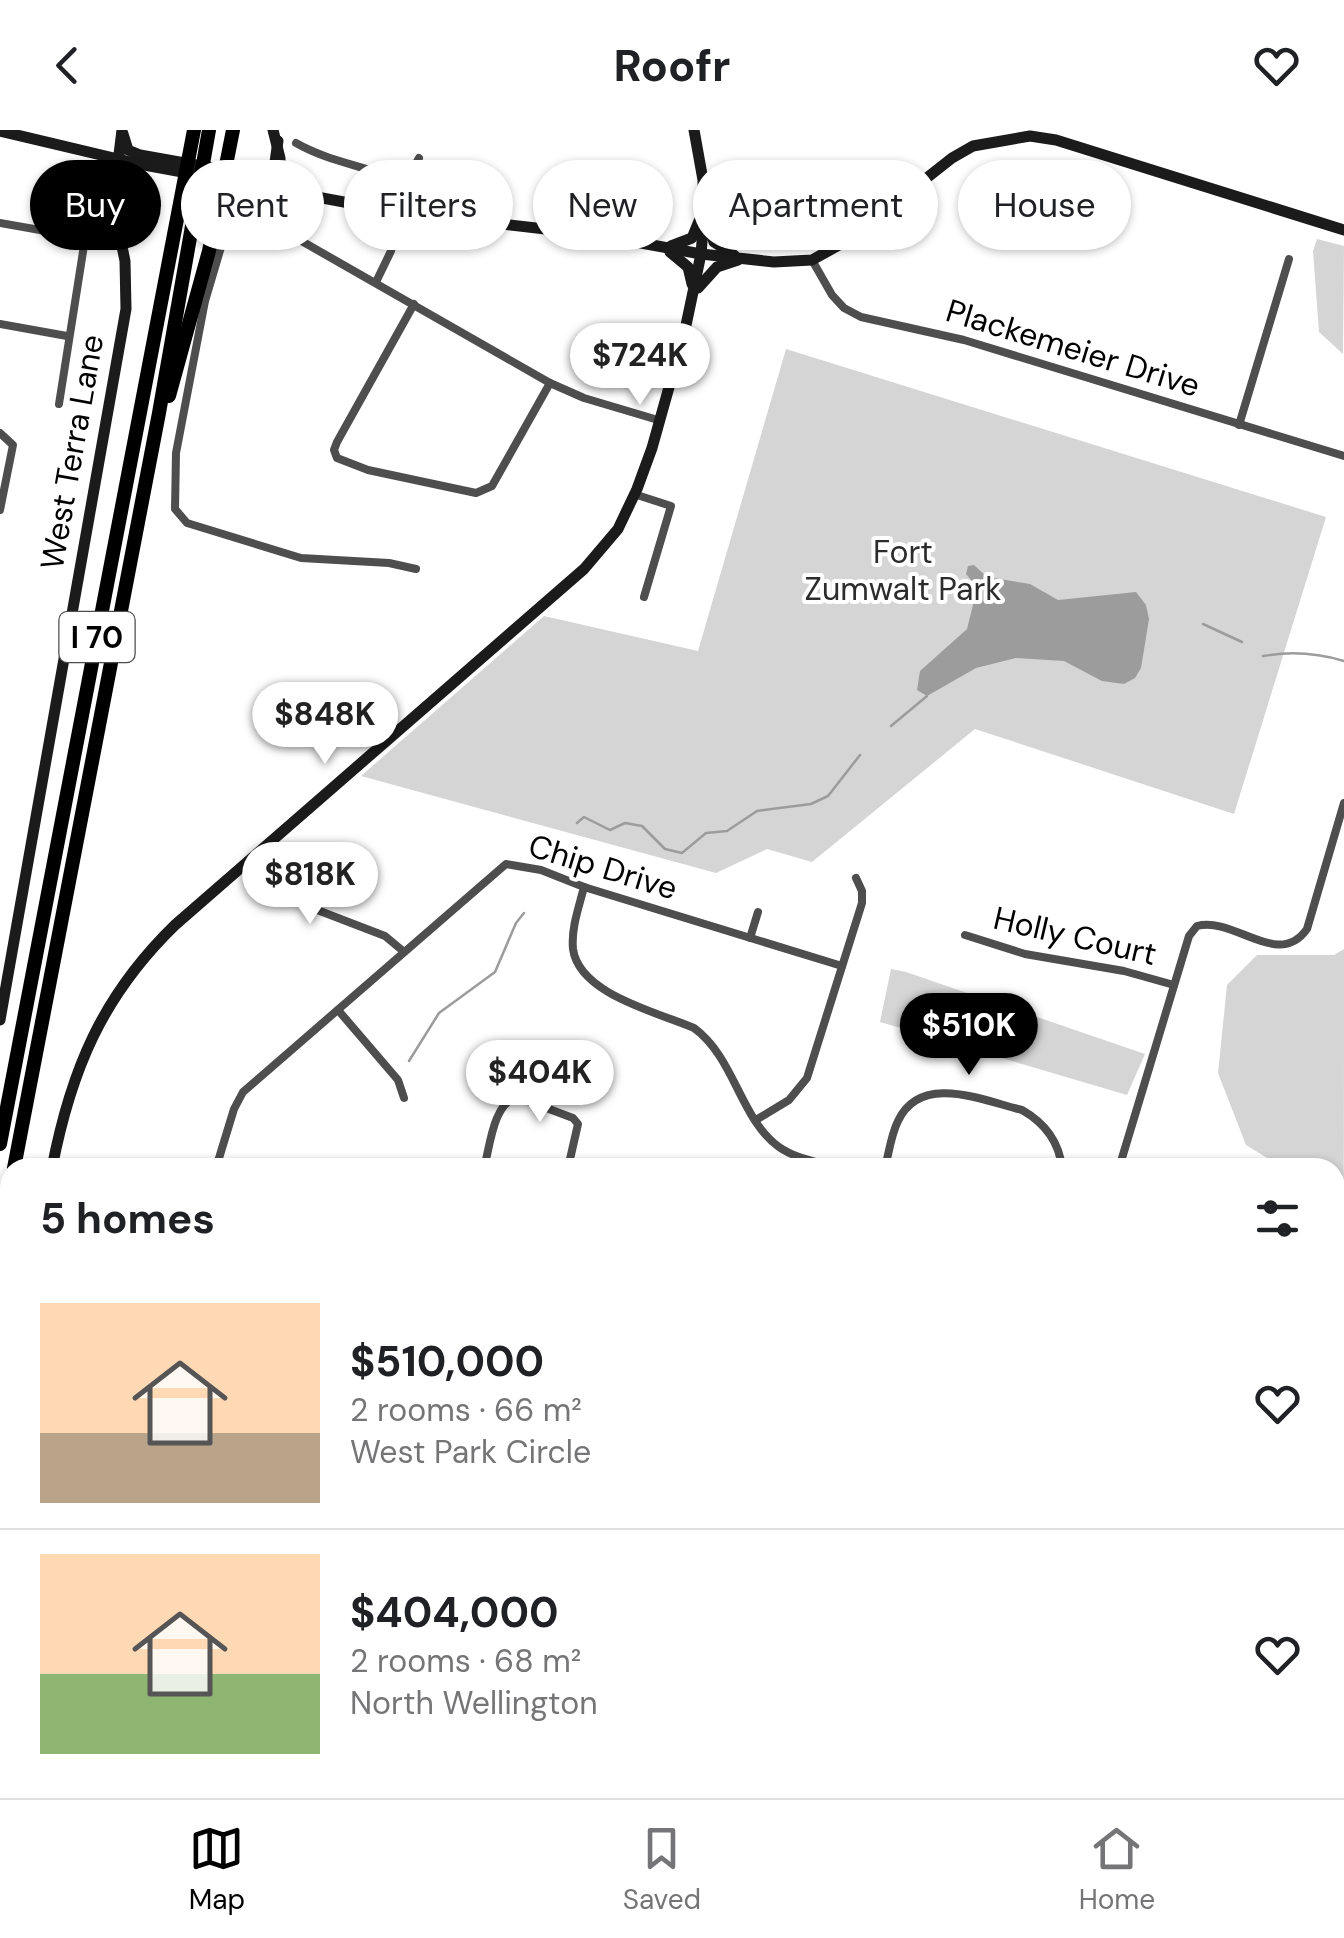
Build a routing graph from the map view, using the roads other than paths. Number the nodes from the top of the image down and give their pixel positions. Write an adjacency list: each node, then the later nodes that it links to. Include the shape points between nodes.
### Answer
1 (122, 130): 8 (street, West Terra Lane); 9 (street)
2 (194, 130): 60 (highway, I 70)
3 (210, 130): 33 (highway, I 70)
4 (233, 130): 33 (highway, via 173,390)
5 (694, 130): 10 (street)
6 (0, 131): 8 (street)
7 (296, 144): 11 (street)
8 (116, 156): 9 (street); 55 (street, West Terra Lane, via 114,203 126,309)
9 (139, 159): 12 (street)
10 (698, 160)
11 (344, 164)
12 (181, 167)
13 (0, 223): 14 (street)
14 (30, 228)
15 (1344, 230): 25 (street, via 1030,136 973,146)
16 (673, 249): 22 (street)
17 (82, 250): 30 (street)
18 (391, 250): 26 (street)
19 (667, 250): 27 (street, via 688,267)
20 (702, 250): 22 (street)
21 (727, 250): 23 (street)
22 (702, 254): 23 (street); 27 (street)
23 (742, 259): 25 (street); 27 (street, via 708,274)
24 (1289, 259): 35 (street)
25 (812, 260): 35 (street, Plackemeier Drive, via 837,301 861,318 964,340)
26 (376, 282): 28 (street); 40 (street, via 253,215 226,227 204,301 176,453 175,509 187,523 291,555)
27 (692, 297): 34 (street)
28 (414, 304): 31 (street); 31 (street, via 337,442 337,458 483,492)
29 (0, 324): 30 (street)
30 (67, 336): 32 (street)
31 (550, 383): 34 (street)
32 (59, 404)
33 (159, 413): 61 (highway, I 70)
34 (658, 420): 38 (street)
35 (1238, 424): 37 (street, Plackemeier Drive)
36 (0, 432): 39 (street, via 13,445)
37 (1344, 456)
38 (634, 494): 41 (street, via 670,506); 43 (street, via 618,529 584,569)
39 (0, 510)
40 (416, 569)
41 (644, 597)
42 (1344, 803): 53 (street, via 1301,938 1280,946 1222,925 1197,926)
43 (257, 854): 49 (street, via 312,908 385,936); 62 (street, via 175,926 119,990 81,1061)
44 (856, 878): 51 (street, via 862,903)
45 (584, 887): 48 (street, Chip Drive); 49 (street, Chip Drive, via 506,864); 50 (street, via 573,933)
46 (758, 912): 48 (street)
47 (966, 935): 53 (street, Holly Court)
48 (750, 938): 51 (street, Chip Drive)
49 (404, 951): 54 (street, Chip Drive)
50 (578, 965): 52 (street); 59 (street, via 600,989 706,1037)
51 (842, 966): 59 (street, via 807,1078 792,1097)
52 (565, 970)
53 (1174, 985): 69 (street)
54 (338, 1010): 58 (street, via 398,1080); 63 (street, Chip Drive, via 243,1092)
55 (0, 1020)
56 (918, 1085): 57 (street)
57 (924, 1096): 67 (street, via 899,1118); 68 (street, via 951,1093 1022,1110 1052,1136)
58 (404, 1098)
59 (756, 1120): 66 (street, via 781,1148)
60 (0, 1144)
61 (16, 1158)
62 (54, 1158)
63 (219, 1158)
64 (487, 1158): 65 (street, via 501,1108 508,1100 526,1099 578,1124)
65 (570, 1158)
66 (810, 1158)
67 (888, 1158)
68 (1059, 1158)
69 (1122, 1158)

